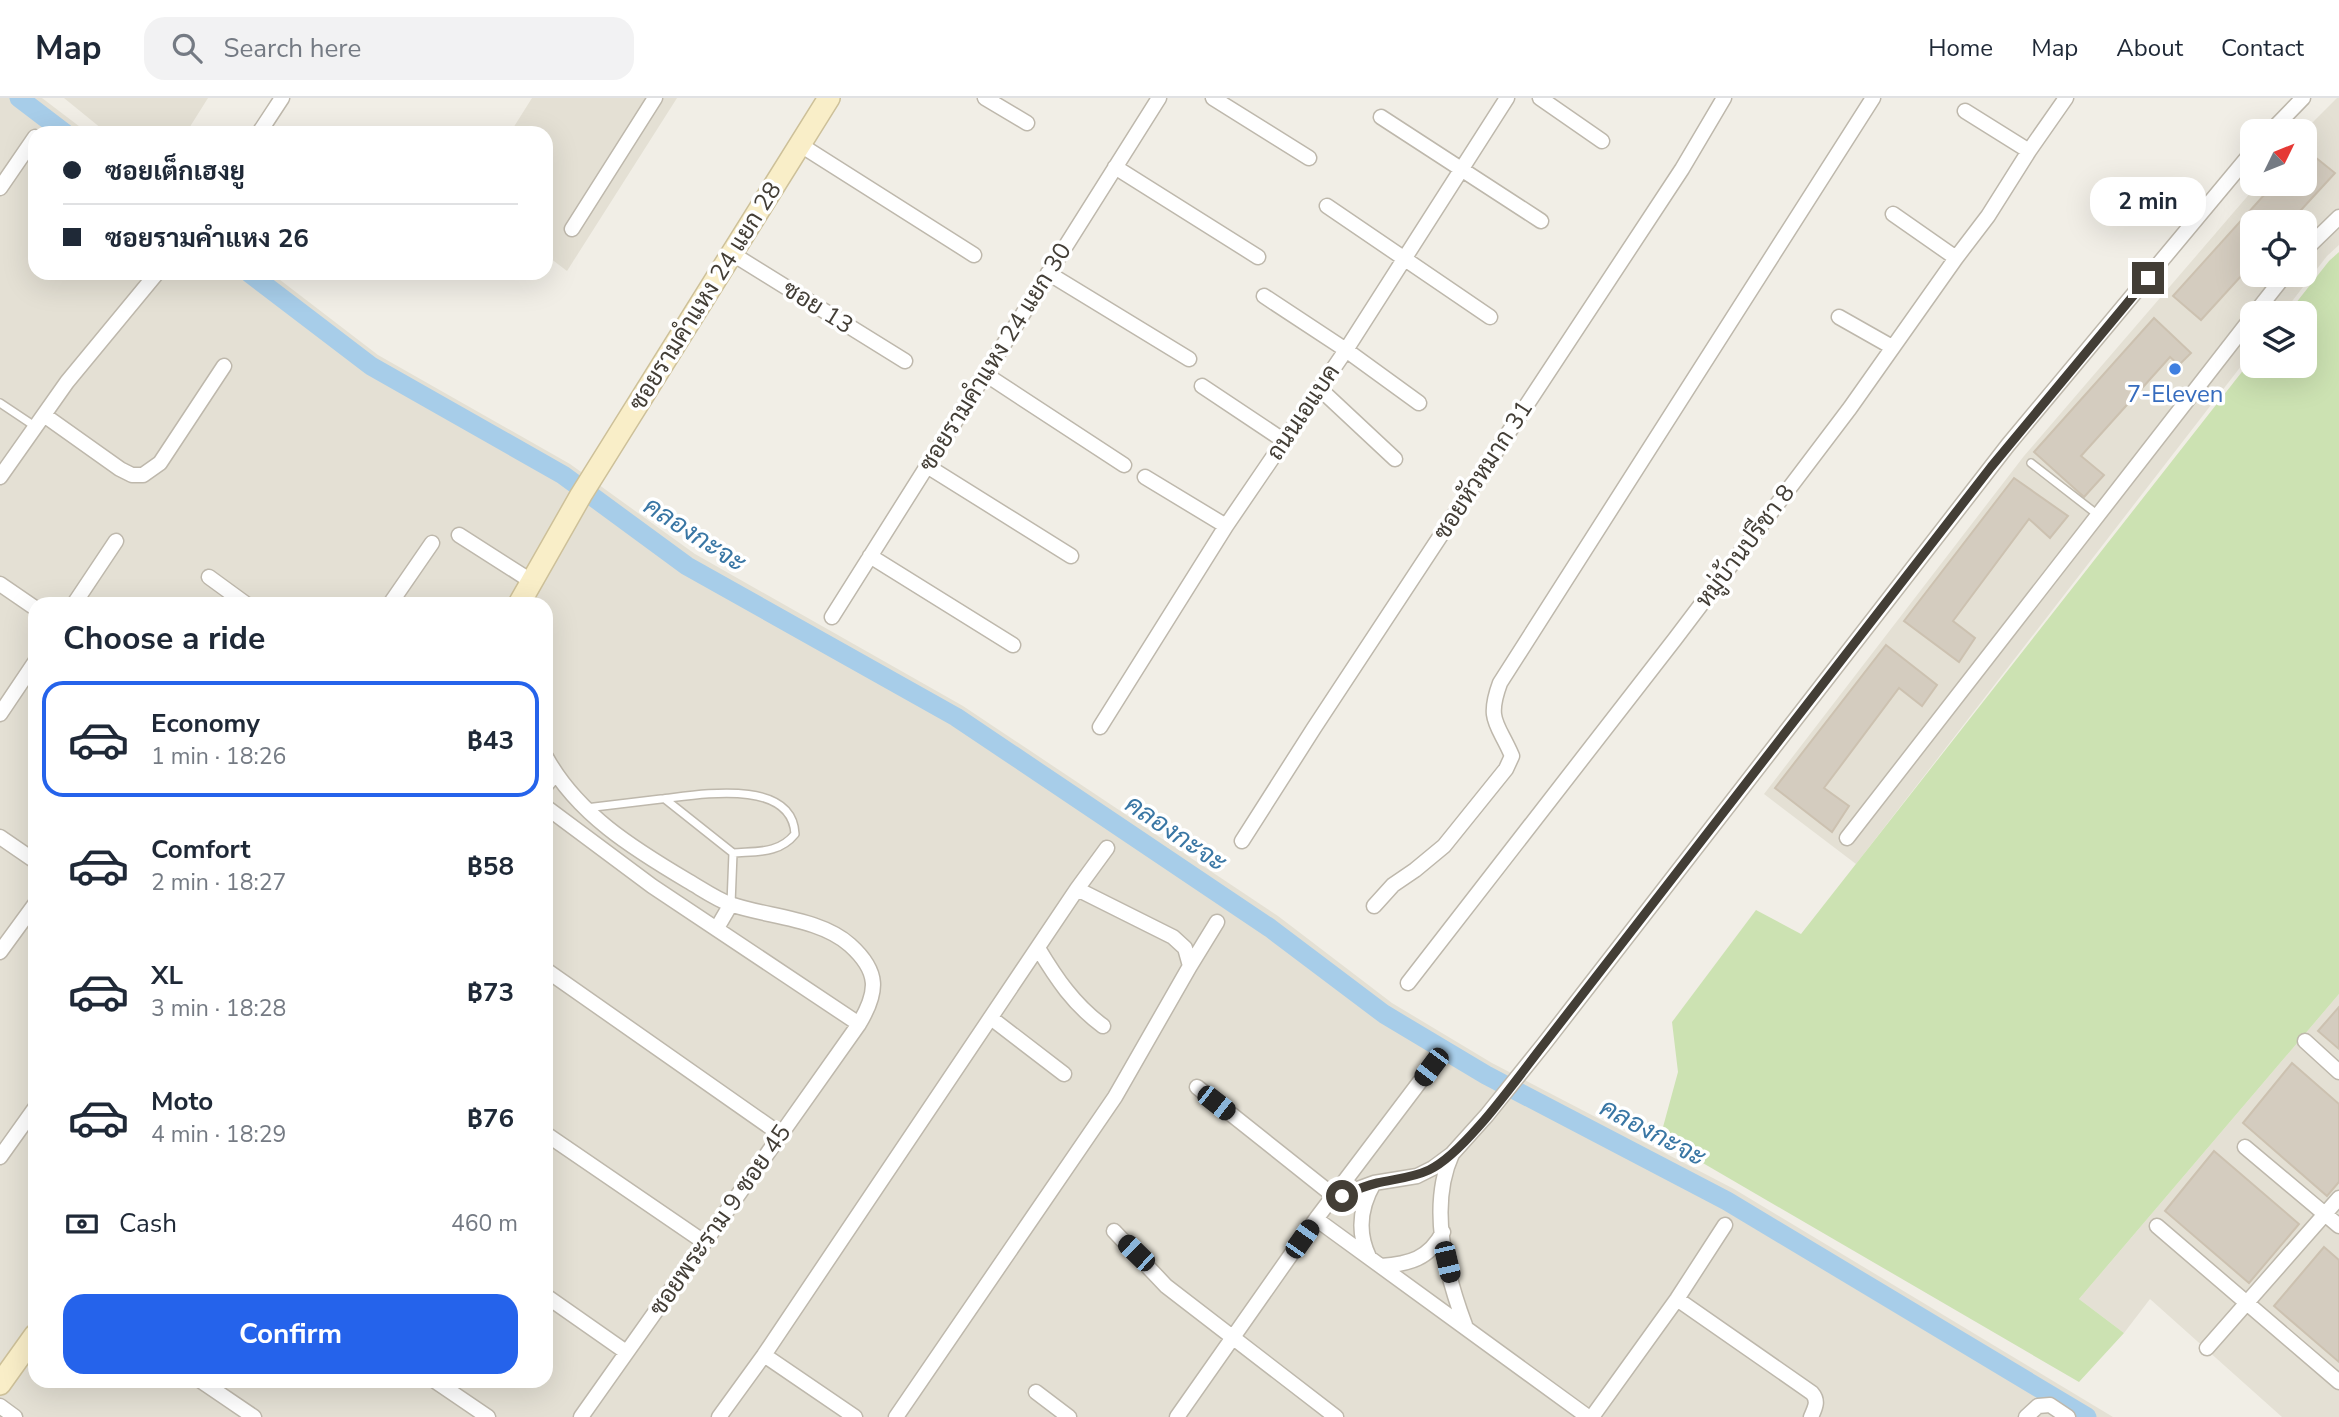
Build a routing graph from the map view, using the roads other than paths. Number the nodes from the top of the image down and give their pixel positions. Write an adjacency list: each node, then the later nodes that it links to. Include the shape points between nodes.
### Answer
1 (282, 98): 17 (street)
2 (655, 98): 31 (street)
3 (829, 98): 19 (street, ซอยรามคำแหง 24 แยก 28)
4 (985, 98): 16 (street)
5 (1159, 98): 24 (street, ซอยรามคำแหง 24 แยก 30)
6 (1213, 98): 22 (street)
7 (1507, 98): 25 (street, ถนนเอแบค)
8 (1540, 98): 18 (street)
9 (1724, 98): 90 (street, ซอยหัวหมาก 31)
10 (1873, 98): 96 (street, via 1500,683 1493,718 1512,757 1506,769 1444,846 1393,885)
11 (2066, 98): 21 (street, หมู่บ้านปรีชา 8)
12 (2303, 98): 15 (street)
13 (1965, 111): 21 (street)
14 (1381, 117): 25 (street)
15 (2283, 119)
16 (1027, 123)
17 (264, 126)
18 (1602, 141)
19 (799, 144): 33 (street, ซอยรามคำแหง 24 แยก 28); 34 (street)
20 (28, 148): 26 (street)
21 (2028, 151): 36 (street, หมู่บ้านปรีชา 8)
22 (1310, 158)
23 (2240, 166): 117 (street, via 2008,445 1544,1044)
24 (1115, 167): 35 (street); 38 (street, ซอยรามคำแหง 24 แยก 30)
25 (1461, 169): 30 (street); 37 (street, ถนนเอแบค)
26 (0, 188)
27 (1327, 206): 37 (street)
28 (1893, 214): 36 (street)
29 (2339, 217): 32 (street)
30 (1541, 221)
31 (572, 229)
32 (2317, 238)
33 (731, 253): 49 (street, ซอย 13); 72 (street, ซอยรามคำแหง 24 แยก 28)
34 (974, 255)
35 (1258, 257)
36 (1956, 258): 46 (street, หมู่บ้านปรีชา 8)
37 (1405, 259): 43 (street); 47 (street, ถนนเอแบค)
38 (1048, 274): 48 (street); 51 (street, ซอยรามคำแหง 24 แยก 30)
39 (151, 280): 56 (street)
40 (2276, 287): 42 (street)
41 (1264, 296): 47 (street)
42 (2265, 301)
43 (1490, 317)
44 (1839, 317): 46 (street)
45 (2240, 333): 64 (street)
46 (1892, 347): 104 (street, หมู่บ้านปรีชา 8, via 1675,639)
47 (1346, 350): 53 (street, ถนนเอแบค); 55 (street)
48 (1189, 359)
49 (905, 361)
50 (224, 366): 56 (street, via 160,463 143,475 120,469)
51 (985, 374): 60 (street); 61 (street, ซอยรามคำแหง 24 แยก 30)
52 (1202, 386): 57 (street)
53 (1319, 388): 57 (street, ถนนเอแบค); 58 (street)
54 (0, 403): 56 (lane)
55 (1419, 403)
56 (40, 421): 62 (street)
57 (1283, 440): 65 (street, ถนนเอแบค)
58 (1395, 459)
59 (2031, 463): 64 (lane)
60 (1124, 465)
61 (927, 466): 69 (street, ซอยรามคำแหง 24 แยก 30); 70 (street)
62 (0, 477)
63 (1145, 477): 65 (street)
64 (2098, 515): 89 (street)
65 (1226, 526): 83 (street, ถนนเอแบค)
66 (459, 534): 72 (street)
67 (116, 541): 74 (street)
68 (432, 542): 76 (street)
69 (870, 556): 79 (street, ซอยรามคำแหง 24 แยก 30); 80 (street)
70 (1071, 556)
71 (209, 577): 75 (street)
72 (531, 581): 77 (street, ซอยรามคำแหง 24 แยก 28)
73 (0, 584): 78 (street)
74 (79, 597)
75 (236, 597)
76 (395, 597)
77 (523, 597)
78 (28, 603)
79 (832, 617)
80 (1013, 645)
81 (28, 672): 82 (street)
82 (0, 714)
83 (1100, 727)
84 (553, 781): 86 (street, ซอยพระราม 9 ซอย 45)
85 (665, 799): 86 (lane); 92 (lane); 92 (lane, via 746,794 770,800 795,821 795,834 787,844)
86 (585, 808): 95 (street, ซอยพระราม 9 ซอย 45, via 653,860)
87 (553, 812): 99 (street)
88 (0, 837): 93 (street)
89 (1847, 838)
90 (1242, 841)
91 (1107, 848): 94 (street)
92 (733, 853): 95 (lane)
93 (28, 856)
94 (1077, 889): 100 (street); 102 (street, via 1173,937 1185,948)
95 (731, 904): 99 (street); 106 (street, ซอยพระราม 9 ซอย 45, via 800,922 848,943 864,959 875,988)
96 (1374, 906)
97 (28, 914): 101 (street)
98 (1217, 922): 102 (street)
99 (717, 928): 106 (street)
100 (1038, 948): 105 (street); 107 (street, via 1071,998)
101 (0, 952)
102 (1190, 966): 152 (street, via 1115,1097)
103 (553, 975): 114 (street)
104 (1408, 983)
105 (991, 1018): 111 (street); 139 (street)
106 (859, 1024): 114 (street, ซอยพระราม 9 ซอย 45)
107 (1103, 1026)
108 (2305, 1041): 110 (street)
109 (1431, 1067): 121 (street)
110 (2339, 1072)
111 (1064, 1074)
112 (1197, 1087): 121 (street)
113 (28, 1118): 118 (street)
114 (780, 1134): 129 (street, ซอยพระราม 9 ซอย 45)
115 (553, 1138): 129 (street)
116 (2245, 1147): 122 (street)
117 (1452, 1154): 119 (street, via 1417,1176); 128 (street, via 1443,1180)
118 (0, 1157)
119 (1374, 1183): 121 (street); 130 (street, via 1362,1218 1363,1245)
120 (2339, 1198): 122 (street)
121 (1331, 1201): 123 (street)
122 (2324, 1214): 126 (street); 133 (street)
123 (1316, 1219): 130 (street); 135 (street)
124 (1725, 1225): 131 (street)
125 (2157, 1226): 133 (street)
126 (2339, 1227)
127 (1114, 1231): 135 (street, via 1166,1286)
128 (1443, 1232): 130 (street, via 1423,1257 1399,1265); 134 (street, via 1454,1296)
129 (704, 1242): 138 (street, ซอยพระราม 9 ซอย 45)
130 (1375, 1262): 134 (street)
131 (1677, 1299): 156 (street); 157 (street, via 1812,1393 1816,1404)
132 (553, 1301): 138 (street)
133 (2247, 1304): 137 (street); 140 (street)
134 (1466, 1327): 156 (street)
135 (1233, 1339): 154 (street); 155 (street)
136 (28, 1345): 141 (street)
137 (2207, 1348)
138 (626, 1352): 149 (street, ซอยพระราม 9 ซอย 45)
139 (764, 1355): 150 (street); 151 (street)
140 (2339, 1382)
141 (0, 1384)
142 (211, 1388): 147 (street)
143 (445, 1388): 148 (street)
144 (1035, 1392): 153 (street)
145 (0, 1406): 146 (street)
146 (15, 1417)
147 (254, 1417)
148 (488, 1417)
149 (581, 1417)
150 (719, 1417)
151 (855, 1417)
152 (896, 1417)
153 (1069, 1417)
154 (1177, 1417)
155 (1336, 1417)
156 (1590, 1417)
157 (1811, 1417)
158 (2026, 1417): 159 (street, via 2038,1406 2050,1405)
159 (2068, 1417)

